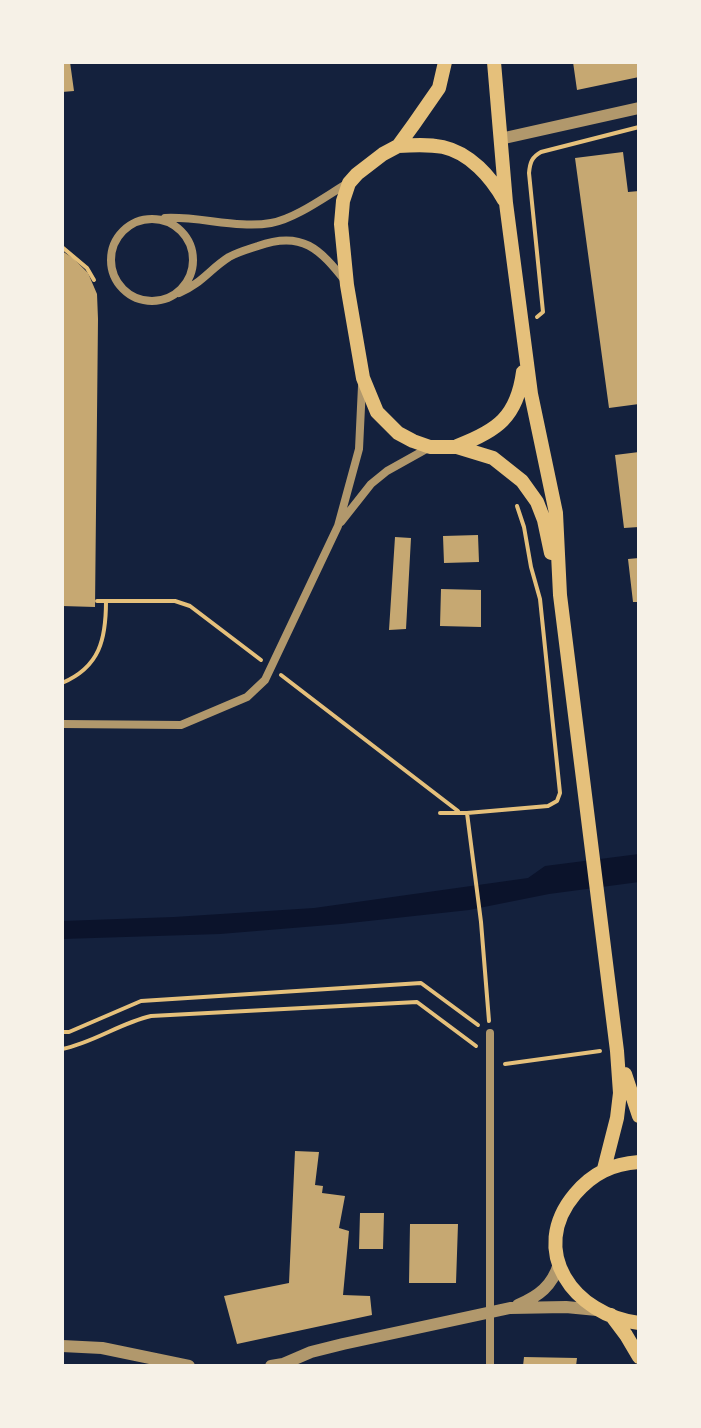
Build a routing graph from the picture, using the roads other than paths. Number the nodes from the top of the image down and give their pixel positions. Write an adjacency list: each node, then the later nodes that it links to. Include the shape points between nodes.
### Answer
1 (445, 62): 5 (main road, via 439,88)
2 (494, 62): 4 (main road)
3 (639, 108): 4 (street)
4 (500, 139): 7 (main road)
5 (398, 146): 6 (main road); 7 (main road, via 446,147 465,157 484,172)
6 (349, 183): 8 (street, via 272,223); 9 (main road, via 341,224)
7 (506, 203): 11 (main road)
8 (158, 219): 10 (street, via 176,226 192,251 188,280); 10 (street, via 123,229 110,262 118,284 139,299)
9 (347, 285): 10 (street, via 325,256 287,239 229,257 193,287); 12 (main road)
10 (174, 294)
11 (526, 358): 14 (main road, via 516,403 500,424); 16 (main road, via 556,513)
12 (363, 378): 13 (main road, via 377,412 398,433); 15 (street, via 359,449)
13 (430, 447): 14 (main road); 15 (street, via 371,484)
14 (457, 447): 16 (main road, via 493,458 522,481 537,502)
15 (338, 526): 17 (street, via 265,680 247,697 181,725)
16 (560, 595): 19 (main road)
17 (62, 724)
18 (490, 1033): 26 (street)
19 (612, 1051): 20 (main road); 22 (main road, via 620,1093)
20 (639, 1116)
21 (639, 1162): 22 (main road)
22 (604, 1169): 23 (main road, via 585,1182 562,1213)
23 (559, 1264): 24 (street, via 548,1286); 25 (main road, via 570,1287)
24 (510, 1308): 25 (street); 26 (street)
25 (604, 1312): 27 (main road); 30 (main road)
26 (490, 1313): 31 (street, via 343,1344); 34 (street)
27 (639, 1323)
28 (62, 1346): 29 (street)
29 (122, 1352): 32 (street); 33 (street)
30 (639, 1357)
31 (278, 1365)
32 (145, 1366)
33 (189, 1366)
34 (490, 1366)

